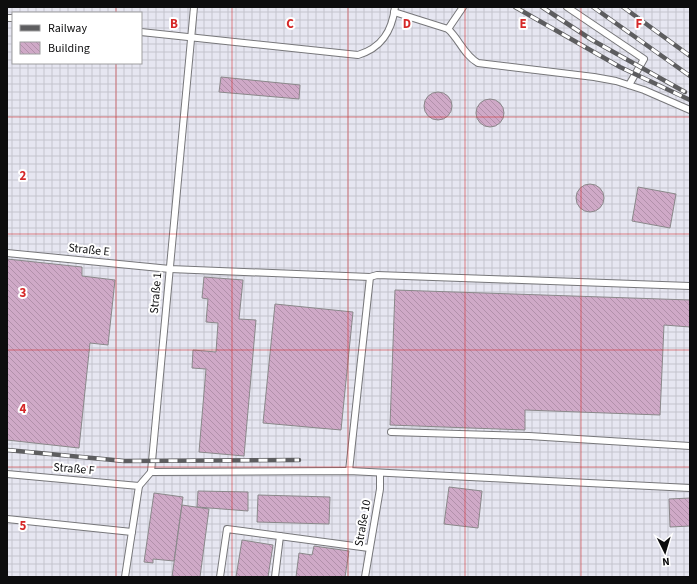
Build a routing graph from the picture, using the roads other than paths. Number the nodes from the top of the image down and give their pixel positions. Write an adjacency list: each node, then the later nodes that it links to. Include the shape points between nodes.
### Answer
1 (194, 7): 7 (lane, Straße 1)
2 (464, 7): 5 (lane)
3 (568, 7): 8 (lane, via 644,59)
4 (394, 10): 5 (lane); 7 (lane, via 388,33 368,52 358,55)
5 (448, 29): 8 (lane, via 466,53 478,63 594,77)
6 (142, 32): 7 (lane)
7 (191, 37): 11 (lane, Straße 1)
8 (629, 85): 9 (lane)
9 (690, 110)
10 (7, 253): 11 (lane, Straße E)
11 (170, 269): 12 (lane, Straße E); 17 (lane, Straße 1)
12 (370, 277): 13 (lane, Straße E, via 377,274); 16 (lane)
13 (690, 286)
14 (391, 432): 15 (lane, via 529,436)
15 (690, 446)
16 (349, 471): 17 (lane); 18 (lane)
17 (151, 472): 20 (lane)
18 (380, 473): 21 (lane); 25 (lane, Straße 10, via 380,489)
19 (7, 474): 20 (lane, Straße F)
20 (139, 486): 23 (lane)
21 (690, 488)
22 (7, 519): 23 (lane)
23 (132, 532): 26 (lane)
24 (280, 536): 25 (lane); 27 (lane, via 227,529); 28 (lane)
25 (369, 548): 29 (lane, Straße 10)
26 (125, 577)
27 (220, 577)
28 (275, 577)
29 (365, 577)

